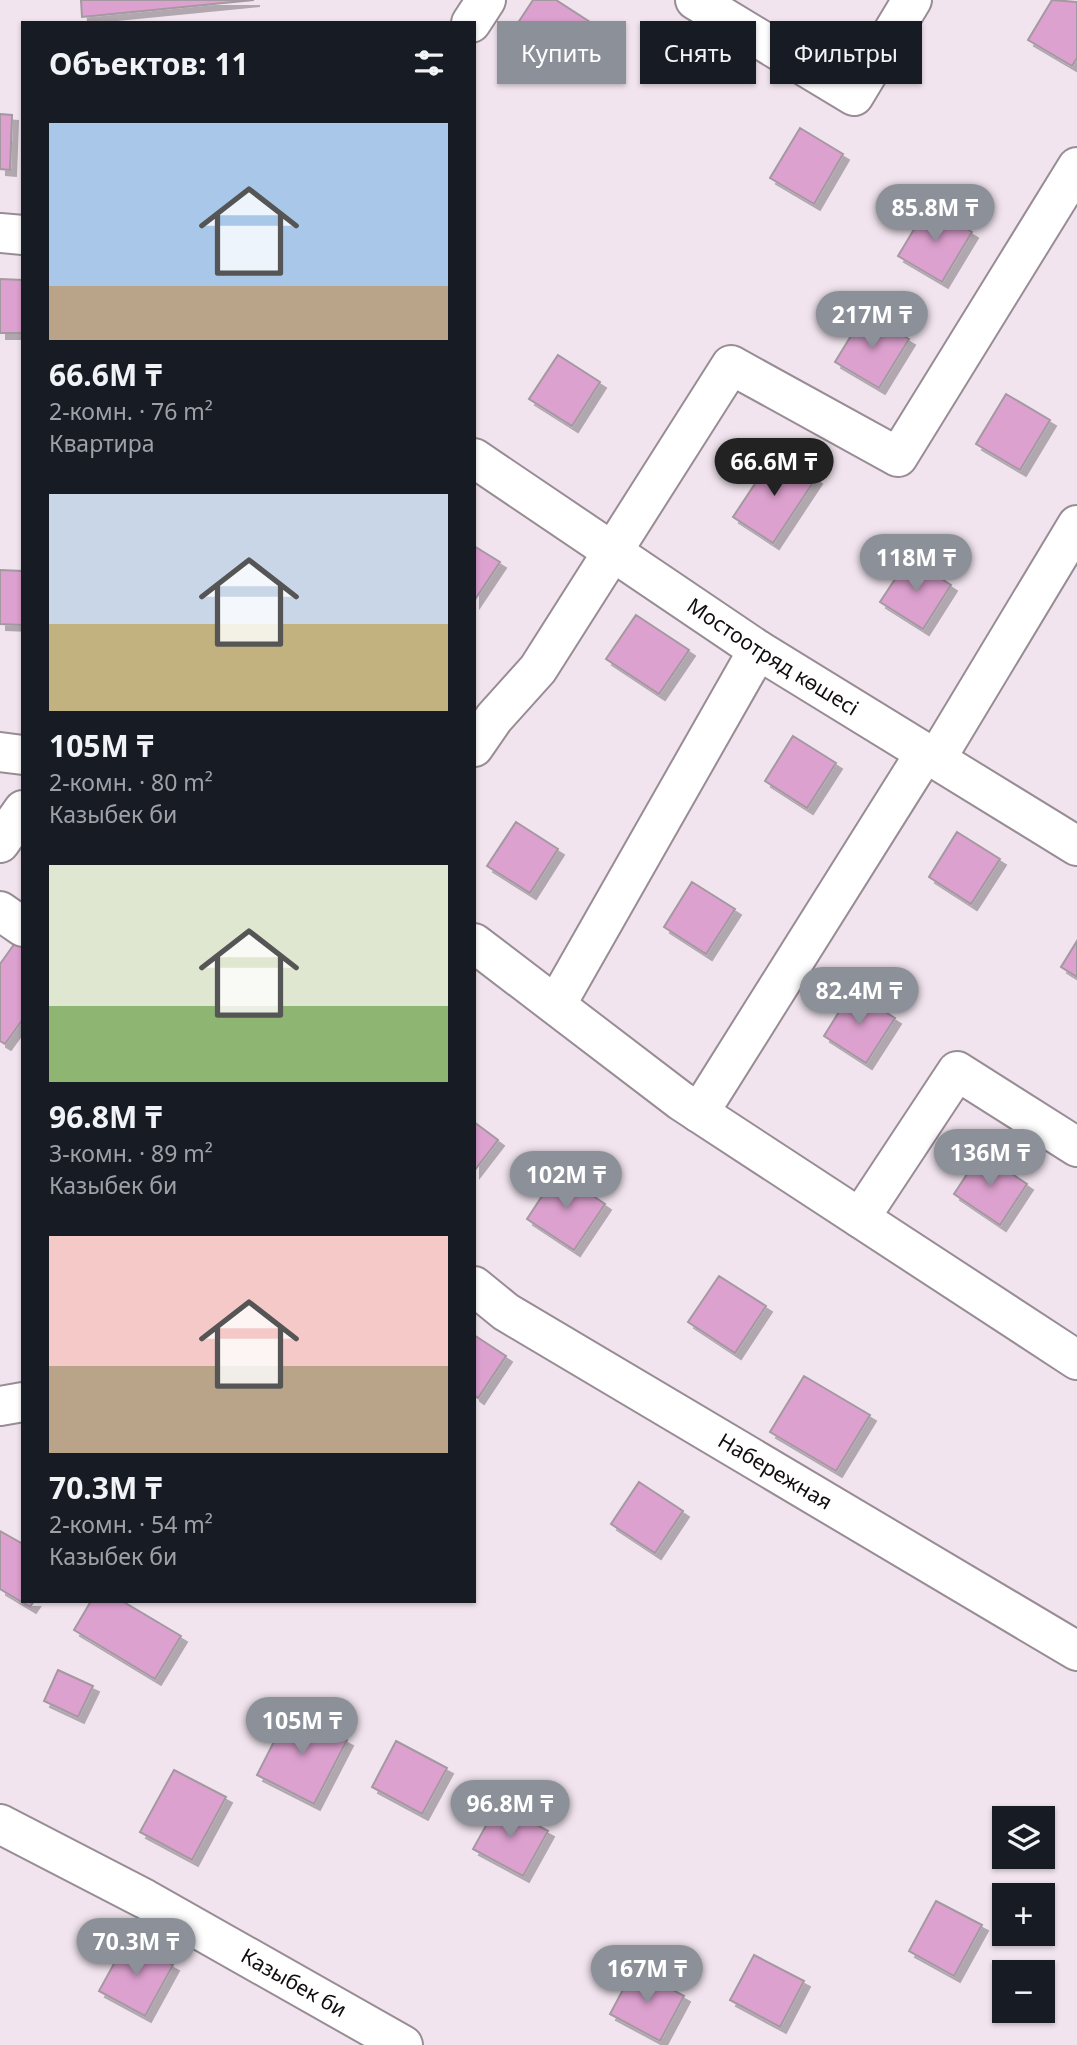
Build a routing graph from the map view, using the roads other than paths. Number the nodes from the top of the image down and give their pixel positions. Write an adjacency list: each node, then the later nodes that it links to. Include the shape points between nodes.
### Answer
1 (486, 0): 4 (street)
2 (695, 0): 3 (street, via 854,96)
3 (912, 0)
4 (472, 21)
5 (1077, 145): 6 (street)
6 (1077, 154)
7 (1077, 167): 12 (street, via 898,457 731,365)
8 (0, 233): 9 (street)
9 (21, 235)
10 (476, 459): 12 (street, Мостоотряд көшесі)
11 (1077, 526): 17 (street)
12 (612, 551): 13 (street, Мостоотряд көшесі); 14 (street, via 538,669)
13 (758, 650): 17 (street, Мостоотряд көшесі); 24 (street)
14 (476, 744)
15 (0, 752): 16 (street)
16 (21, 755)
17 (931, 756): 20 (street, Мостоотряд көшесі); 25 (street)
18 (21, 813): 19 (street)
19 (0, 843)
20 (1077, 846)
21 (0, 911): 22 (street)
22 (21, 926)
23 (476, 945): 24 (street)
24 (556, 1005): 25 (street)
25 (699, 1112): 27 (street)
26 (1077, 1147): 27 (street, via 957,1071)
27 (860, 1218): 29 (street)
28 (476, 1288): 32 (street, Набережная, via 506,1312)
29 (1077, 1360)
30 (21, 1402): 31 (street)
31 (0, 1406)
32 (1077, 1651)
33 (0, 1824): 34 (street, Казыбек би, via 145,1899)
34 (403, 2045)

